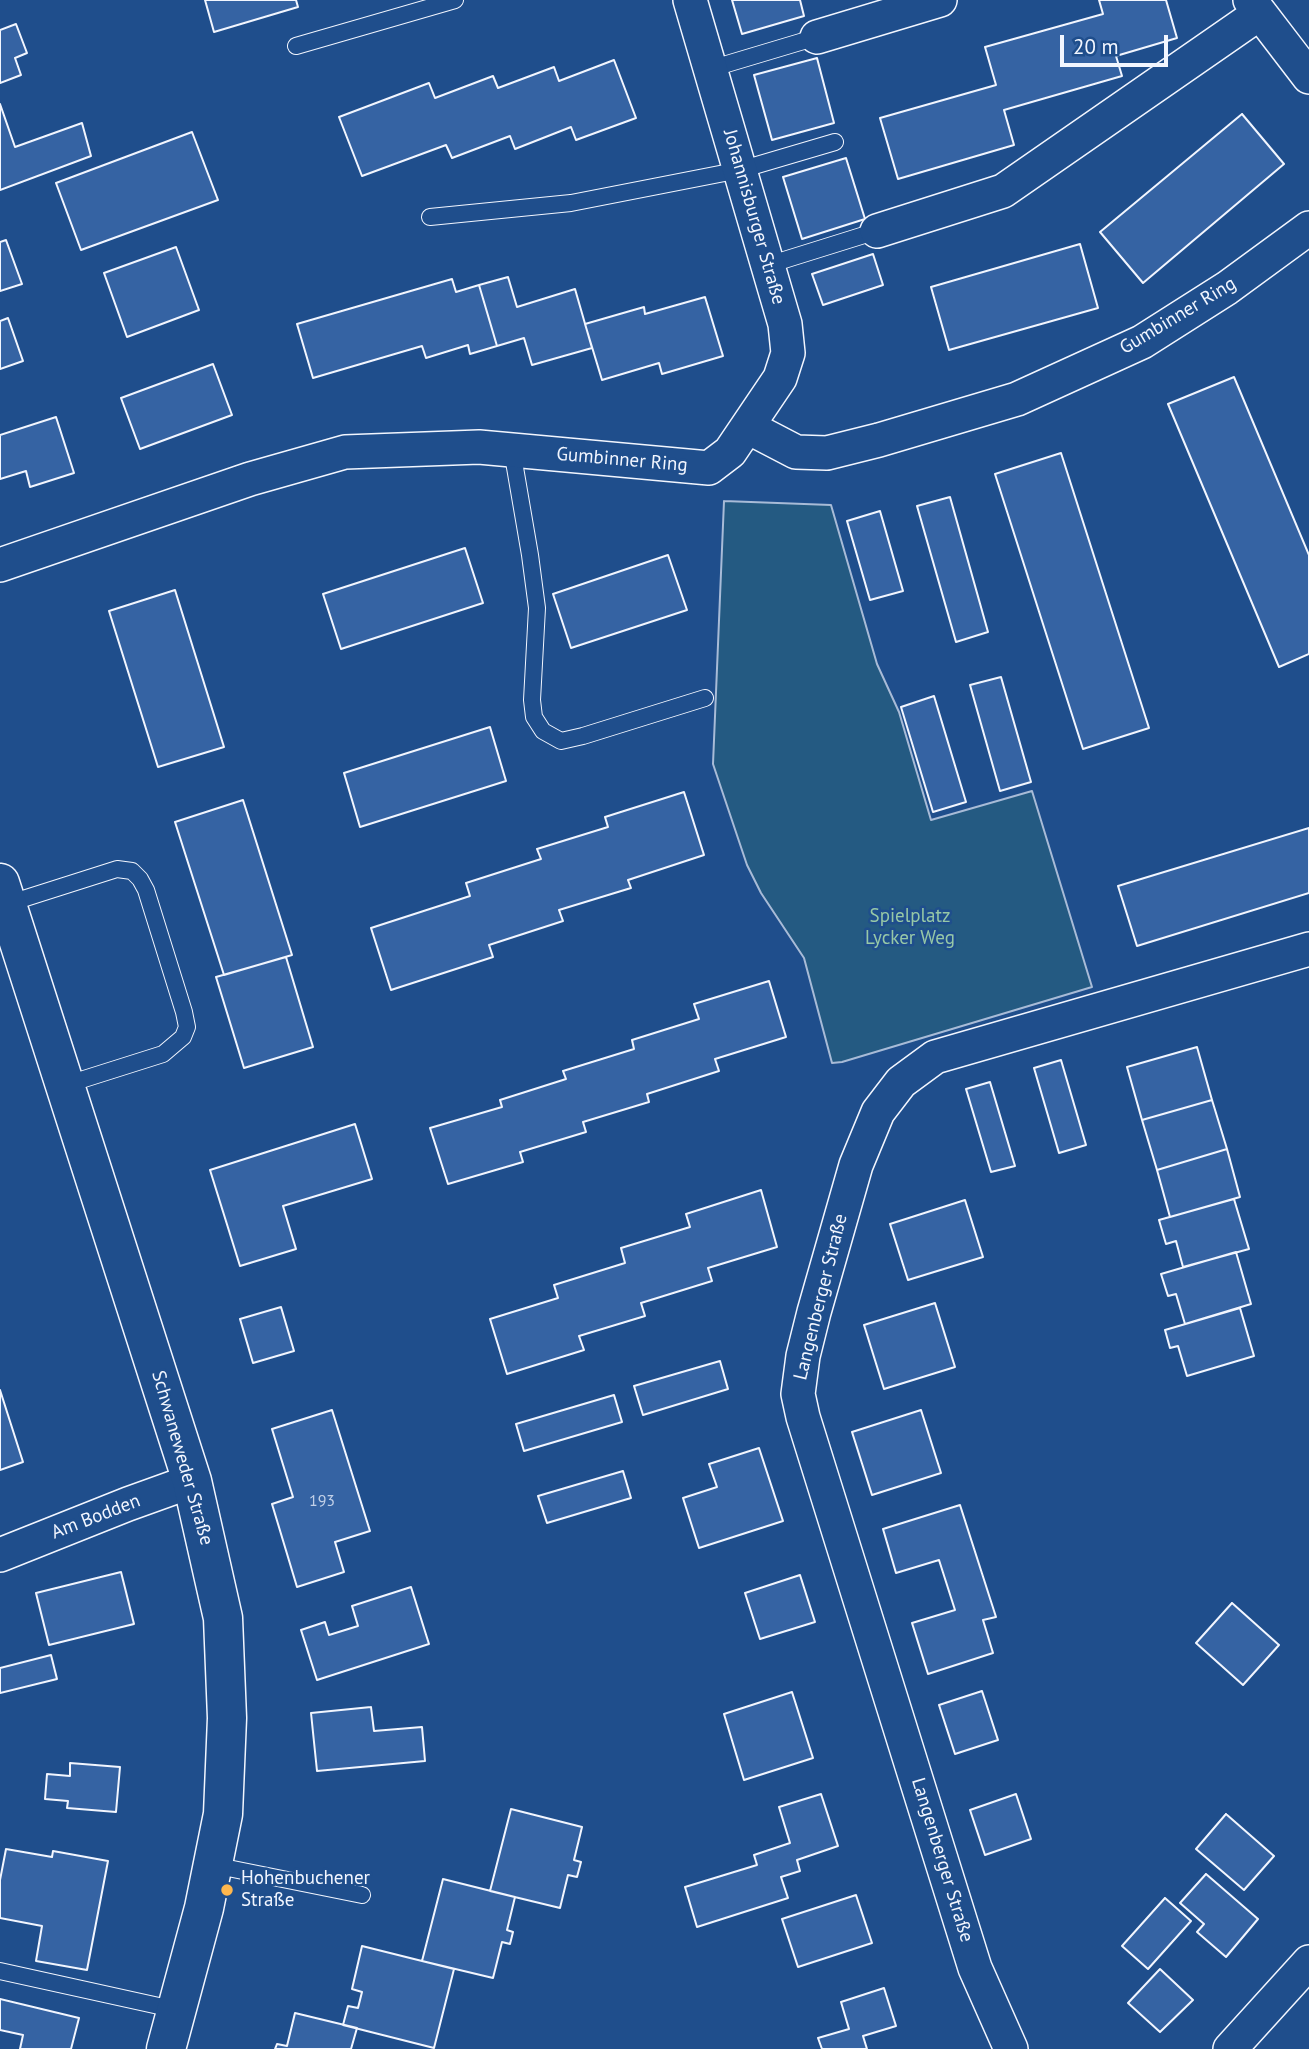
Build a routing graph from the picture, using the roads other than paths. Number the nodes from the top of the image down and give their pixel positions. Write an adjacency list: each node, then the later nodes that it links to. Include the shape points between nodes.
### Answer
1 (454, 0): 6 (lane)
2 (690, 0): 7 (street, Johannisburger Straße)
3 (940, 0): 5 (street)
4 (1255, 6): 8 (street); 13 (street, via 1003,191)
5 (817, 37): 7 (lane)
6 (296, 46)
7 (710, 69): 10 (street, Johannisburger Straße)
8 (1309, 77)
9 (835, 142): 10 (lane)
10 (740, 170): 11 (lane, via 571,203); 14 (street, Johannisburger Straße)
11 (430, 217)
12 (1309, 228): 15 (street, Gumbinner Ring, via 1142,342 1017,399 827,453 796,452)
13 (877, 231): 14 (lane)
14 (768, 265): 15 (street, Johannisburger Straße, via 785,324 788,353 780,377)
15 (748, 427): 16 (street, Gumbinner Ring, via 730,452 709,468)
16 (512, 450): 17 (street, Gumbinner Ring, via 345,452 250,479); 18 (lane, via 537,608 532,700 534,717 543,731 561,741)
17 (0, 565)
18 (705, 698)
19 (3, 893): 21 (main road, Schwaneweder Straße); 21 (lane, via 117,869 132,871 146,890 184,1012 187,1027 183,1037 163,1054)
20 (1309, 949): 30 (street, Langenberger Straße, via 934,1058 901,1082 878,1112 856,1166 814,1312 798,1394 803,1417 975,1968)
21 (65, 1085): 22 (main road, Schwaneweder Straße)
22 (192, 1481): 23 (street, Am Bodden); 24 (main road, Schwaneweder Straße, via 223,1618 227,1732 223,1814)
23 (0, 1555)
24 (213, 1865): 25 (lane); 28 (main road, Schwaneweder Straße)
25 (362, 1895)
26 (1309, 1962): 31 (street)
27 (0, 1971): 28 (lane)
28 (177, 2010): 29 (main road, Schwaneweder Straße)
29 (166, 2049)
30 (1011, 2049)
31 (1230, 2049)

